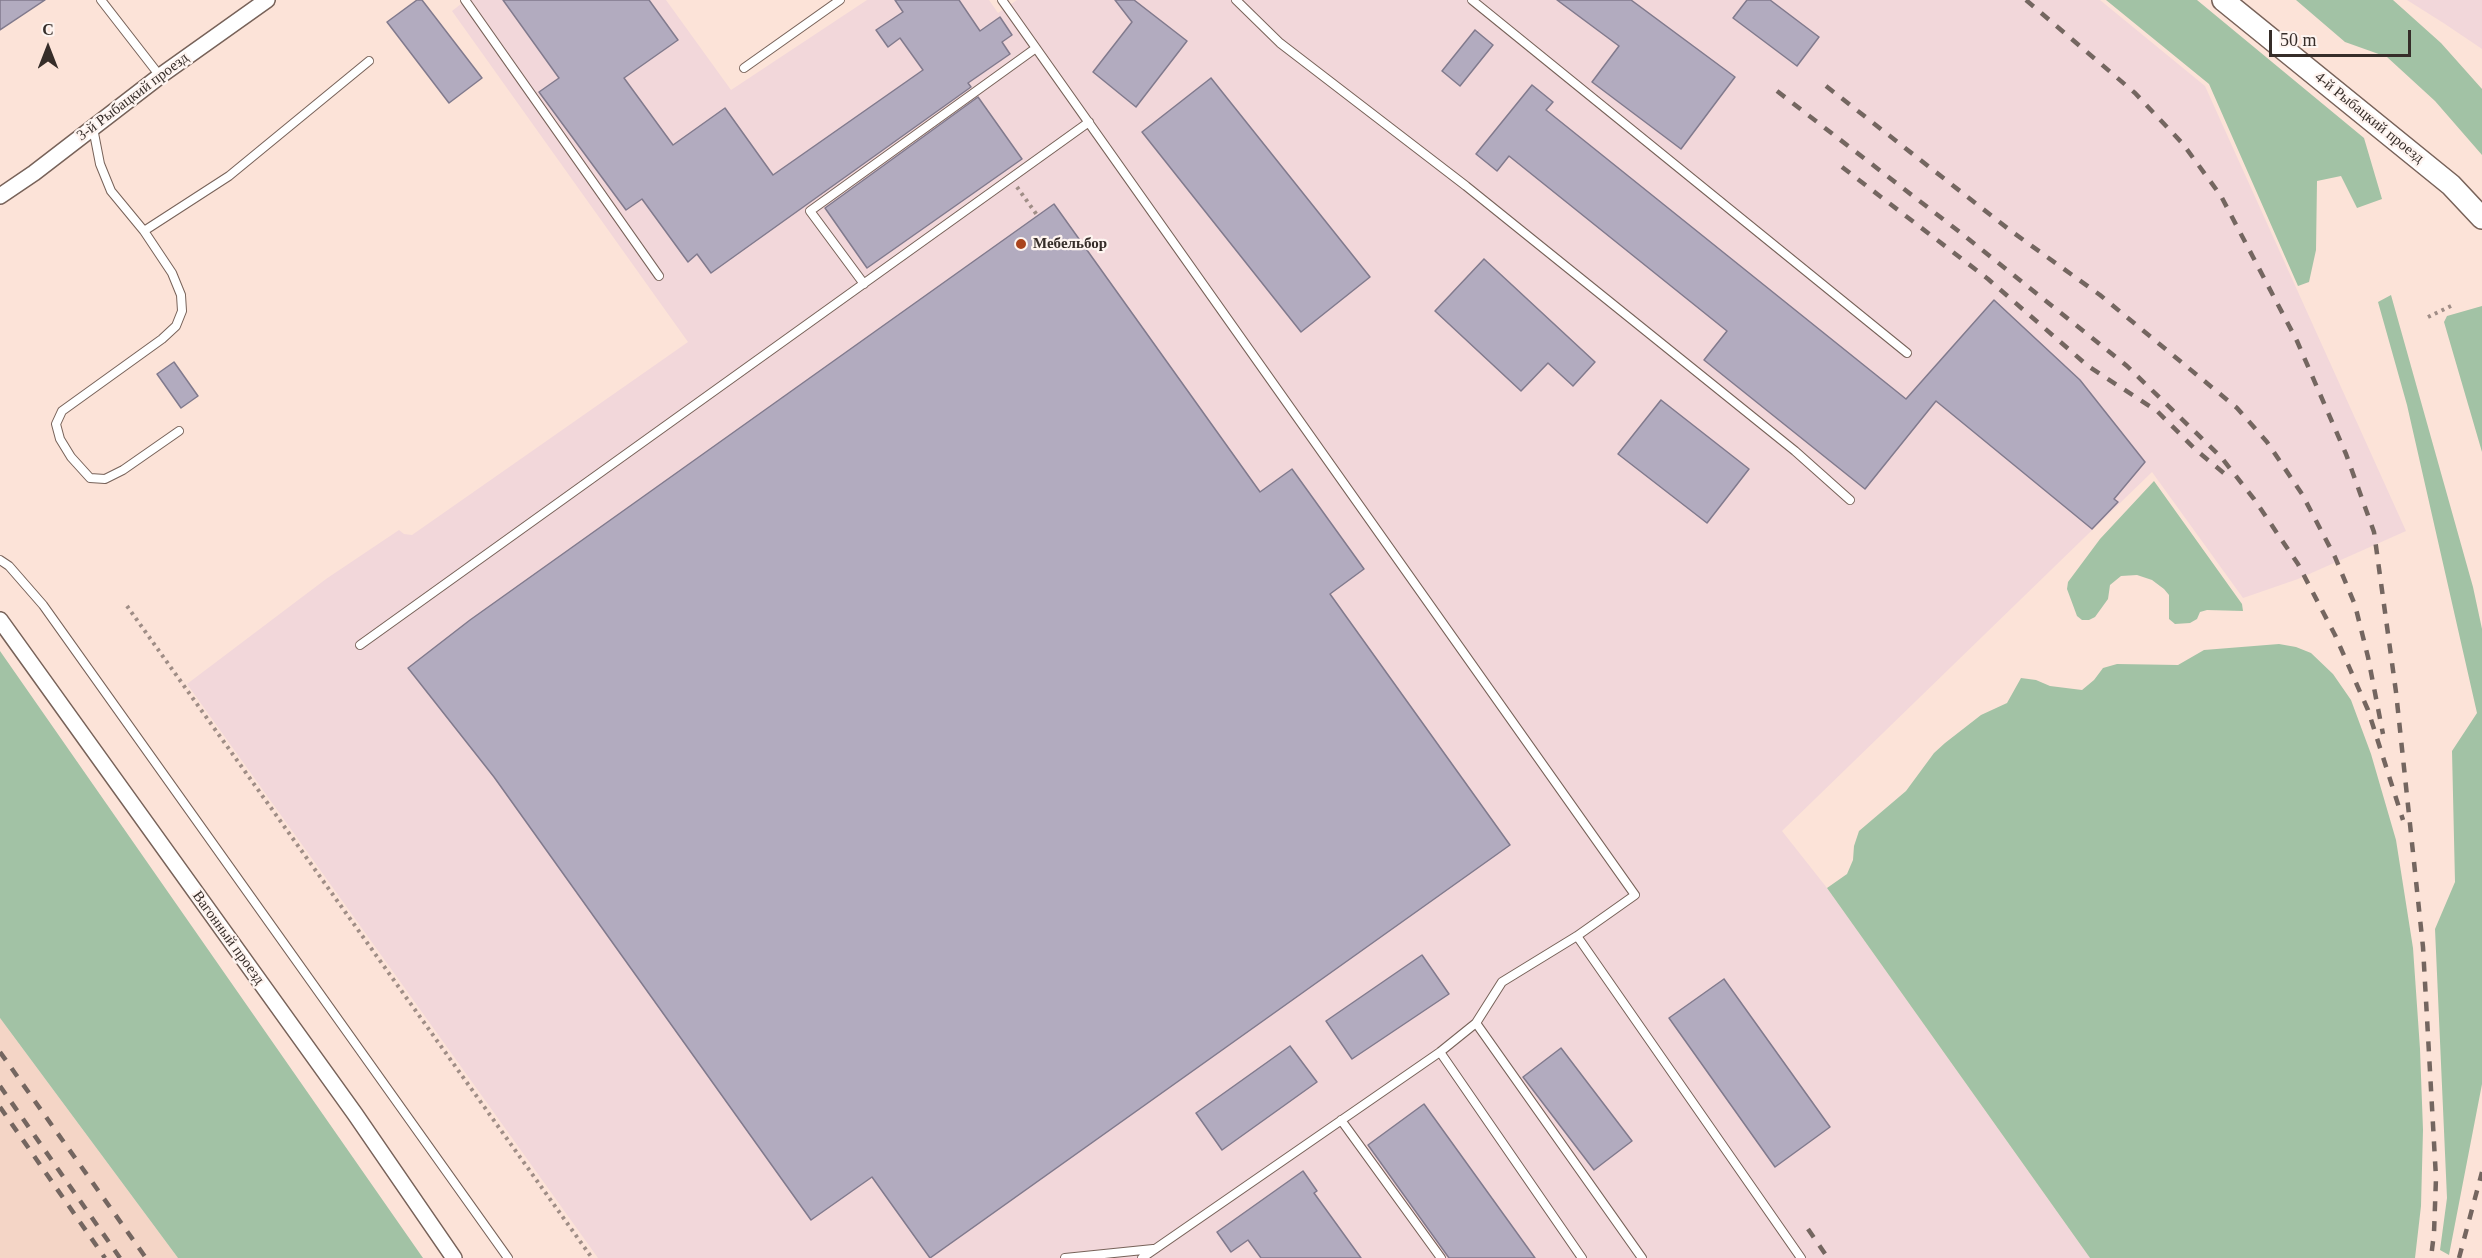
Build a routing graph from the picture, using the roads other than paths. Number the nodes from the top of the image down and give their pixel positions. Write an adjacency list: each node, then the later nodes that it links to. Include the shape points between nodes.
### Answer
1 (101, 0): 12 (lane)
2 (267, 0): 12 (street, 3-й Рыбацкий проезд)
3 (465, 0): 18 (lane)
4 (840, 0): 11 (lane)
5 (1002, 0): 9 (lane)
6 (1236, 0): 22 (lane, via 1280,43 1466,186 1795,451)
7 (1472, 0): 20 (lane)
8 (2223, 0): 16 (street, 4-й Рыбацкий проезд, via 2451,185)
9 (1036, 48): 13 (lane); 19 (lane, via 810,211)
10 (369, 61): 17 (lane, via 229,176)
11 (744, 68)
12 (160, 76): 14 (street, 3-й Рыбацкий проезд)
13 (1089, 122): 19 (lane); 26 (lane, via 1635,895)
14 (93, 126): 15 (street, 3-й Рыбацкий проезд); 17 (lane, via 100,164 111,191)
15 (0, 196)
16 (2482, 218)
17 (144, 231): 21 (lane, via 172,273 181,296 182,311 176,326 62,411 56,424 71,458 90,478 105,479)
18 (659, 276)
19 (864, 284): 25 (lane)
20 (1907, 353)
21 (179, 431)
22 (1850, 500)
23 (0, 560): 32 (lane, via 43,605)
24 (0, 620): 31 (street, Вагонный проезд)
25 (360, 645)
26 (1577, 936): 27 (lane, via 1502,982); 38 (lane)
27 (1476, 1023): 28 (lane); 37 (lane)
28 (1440, 1052): 29 (lane); 36 (lane)
29 (1341, 1120): 30 (lane); 35 (lane)
30 (1155, 1249): 33 (lane); 34 (lane)
31 (454, 1258)
32 (508, 1258)
33 (1065, 1258)
34 (1142, 1258)
35 (1440, 1258)
36 (1582, 1258)
37 (1642, 1258)
38 (1801, 1258)

